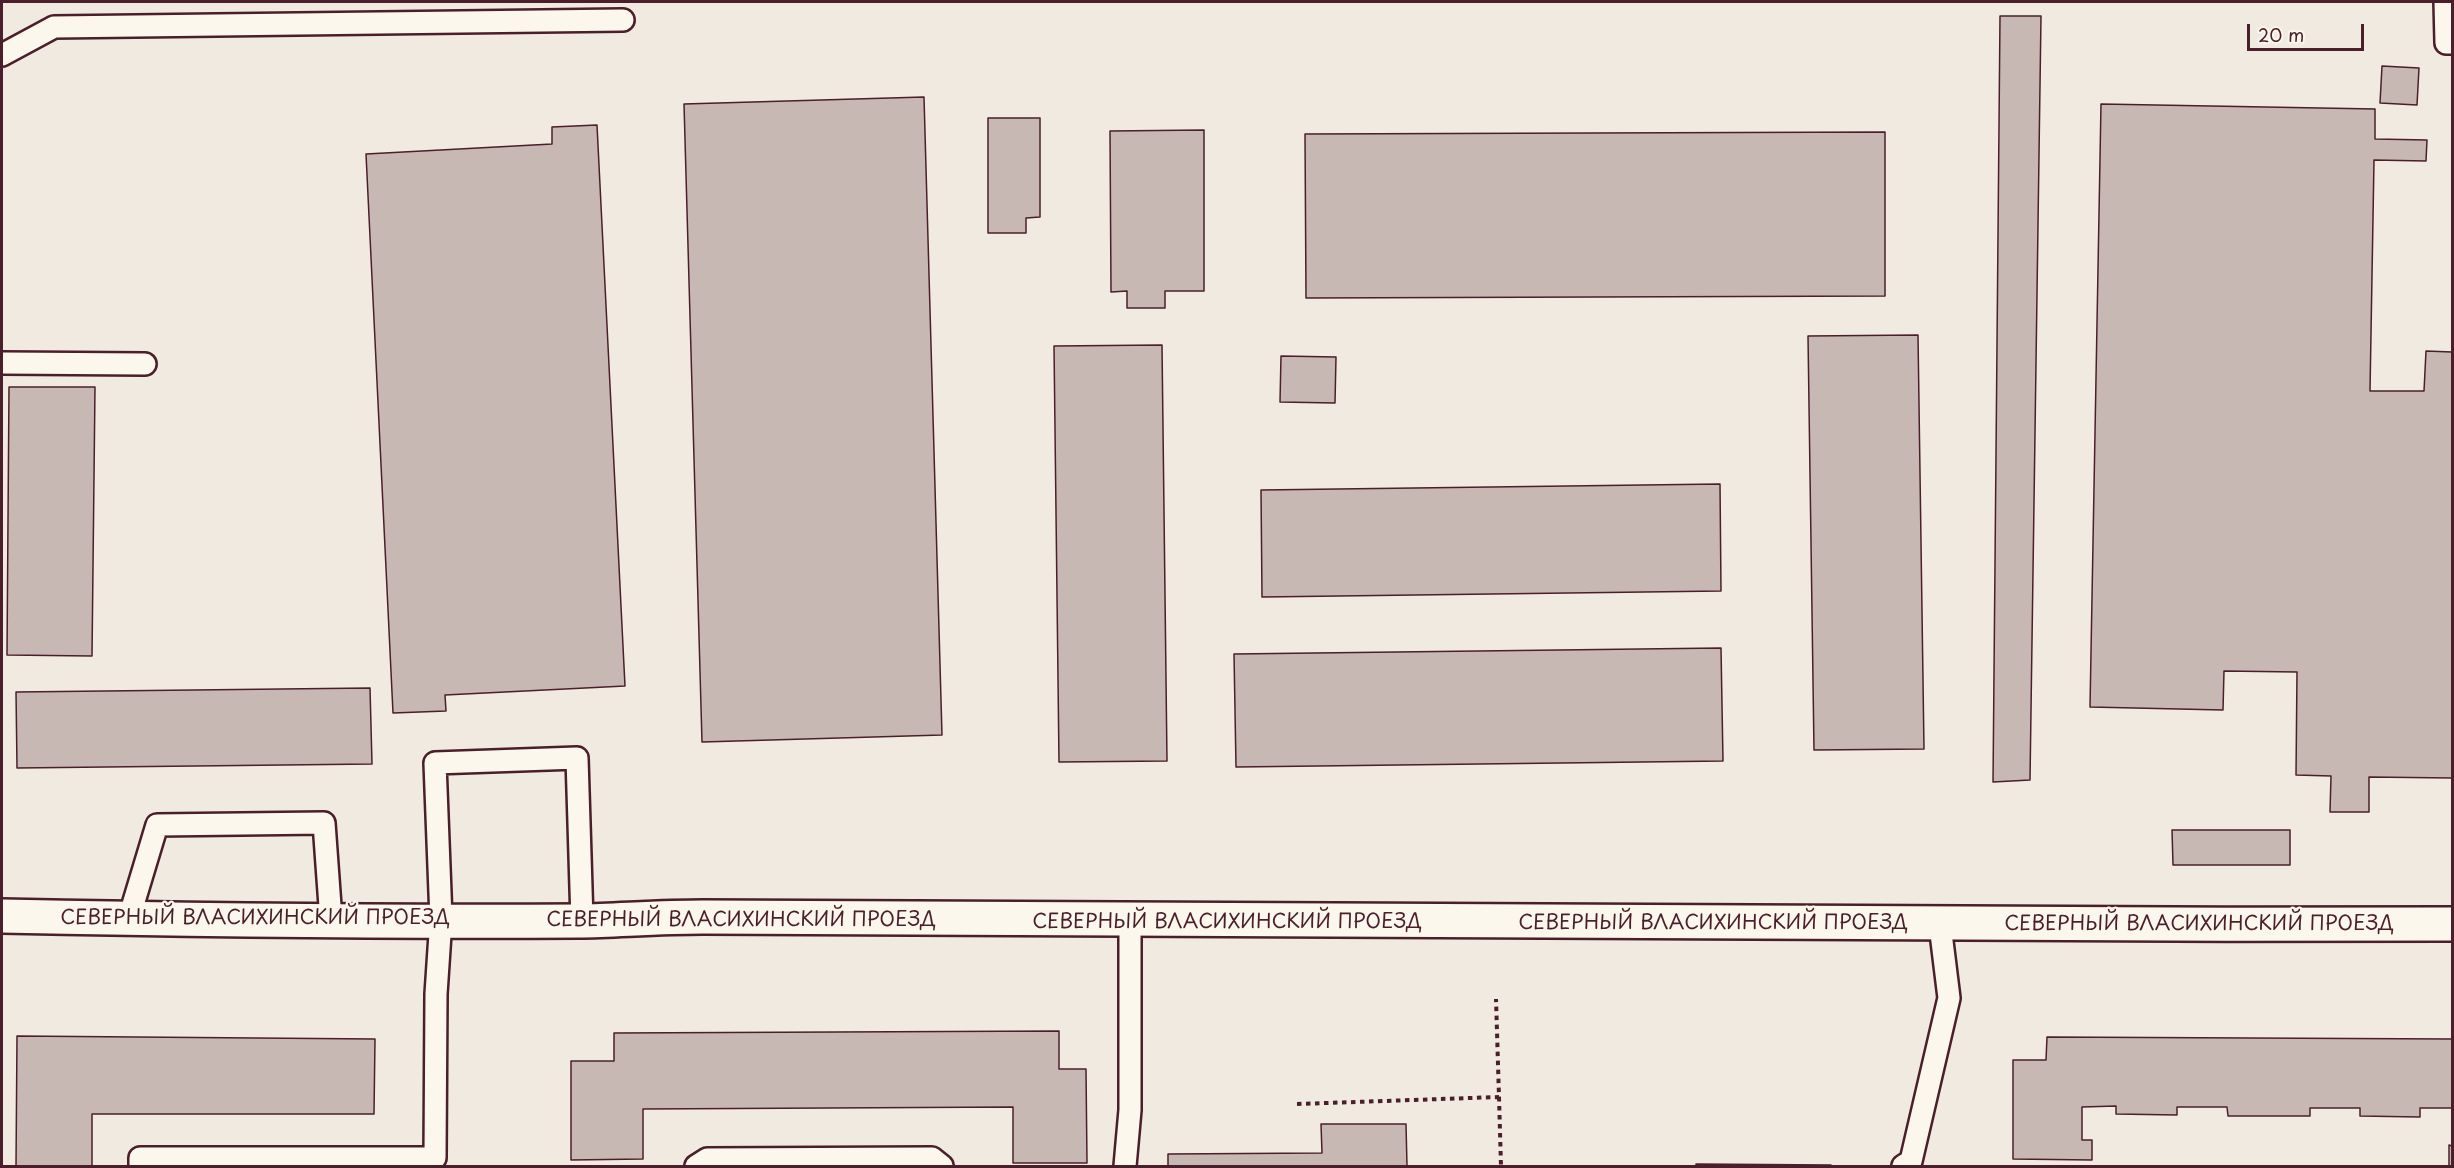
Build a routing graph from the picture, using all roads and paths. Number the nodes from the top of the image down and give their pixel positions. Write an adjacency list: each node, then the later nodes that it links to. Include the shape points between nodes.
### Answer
1 (2445, 2): 3 (lane, via 2446,43)
2 (623, 20): 4 (lane, via 54,27)
3 (2452, 43)
4 (2, 55)
5 (2, 363): 6 (lane)
6 (145, 364)
7 (2, 916): 8 (street, СЕВЕРНЫЙ ВЛАСИХИНСКИЙ ПРОЕЗД)
8 (129, 918): 10 (street, СЕВЕРНЫЙ ВЛАСИХИНСКИЙ ПРОЕЗД); 10 (lane, via 157,825 324,823)
9 (441, 919): 10 (street, СЕВЕРНЫЙ ВЛАСИХИНСКИЙ ПРОЕЗД); 11 (street, СЕВЕРНЫЙ ВЛАСИХИНСКИЙ ПРОЕЗД); 11 (lane, via 435,763 577,758); 18 (lane, via 436,994)
10 (332, 920)
11 (582, 921): 12 (street, СЕВЕРНЫЙ ВЛАСИХИНСКИЙ ПРОЕЗД, via 694,917)
12 (1130, 922): 14 (street, СЕВЕРНЫЙ ВЛАСИХИНСКИЙ ПРОЕЗД); 22 (lane, via 1130,1110)
13 (2452, 924): 14 (street, СЕВЕРНЫЙ ВЛАСИХИНСКИЙ ПРОЕЗД)
14 (1940, 925): 24 (lane, via 1949,998 1911,1161)
15 (1496, 999): 16 (path)
16 (1498, 1097): 17 (path); 23 (path)
17 (1297, 1104)
18 (440, 1162): 19 (lane, via 140,1158)
19 (140, 1167)
20 (696, 1167): 21 (lane, via 707,1159 921,1158 932,1158)
21 (942, 1167)
22 (1125, 1167)
23 (1501, 1167)
24 (1904, 1167)

